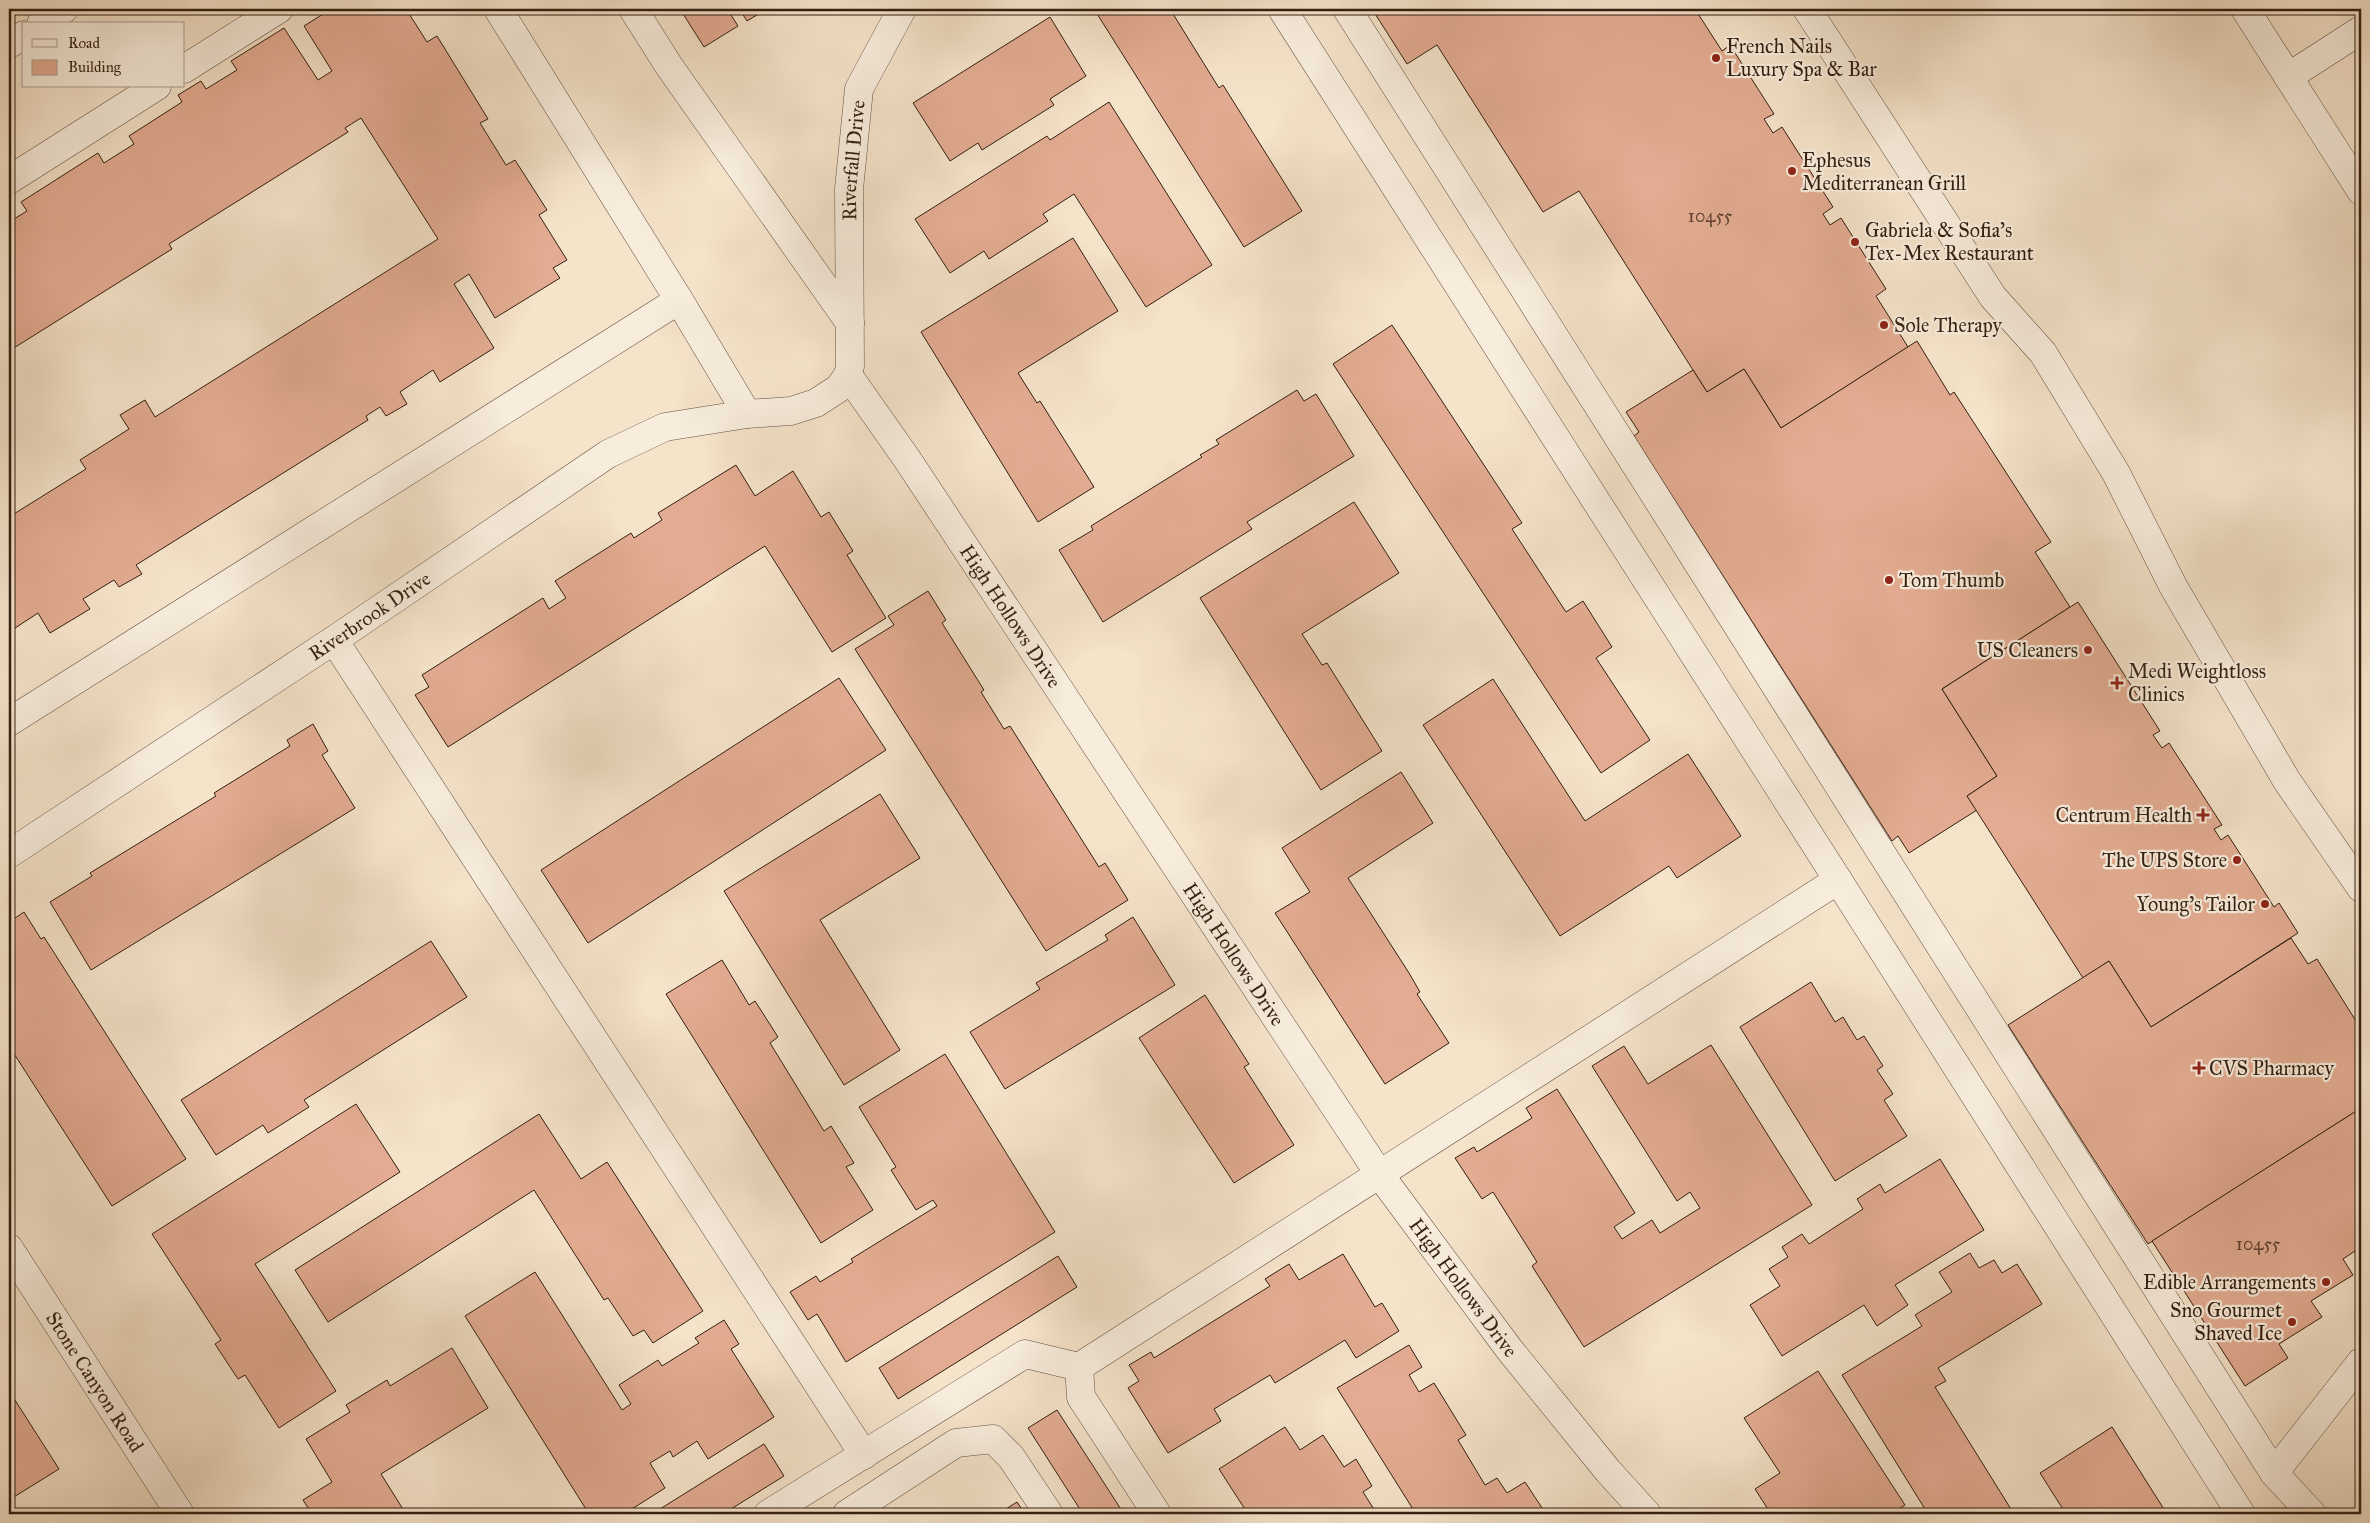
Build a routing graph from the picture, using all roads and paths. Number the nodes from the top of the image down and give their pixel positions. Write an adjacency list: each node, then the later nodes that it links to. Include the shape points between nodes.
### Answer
1 (22, 9): 11 (street)
2 (64, 9): 12 (street)
3 (279, 9): 16 (street)
4 (498, 9): 21 (street)
5 (633, 9): 22 (street, via 669,66)
6 (902, 9): 22 (street, Riverfall Drive, via 859,89 849,189)
7 (1282, 9): 28 (street)
8 (1347, 9): 35 (street)
9 (1807, 9): 29 (street, via 1993,297 2042,353 2116,474 2173,586 2287,781)
10 (2245, 9): 17 (street)
11 (31, 22)
12 (44, 22)
13 (2361, 30): 17 (street)
14 (22, 36): 15 (street)
15 (9, 44)
16 (185, 68)
17 (2288, 77): 20 (street)
18 (154, 88): 19 (street)
19 (9, 180)
20 (2361, 191)
21 (679, 300): 24 (street); 26 (street)
22 (850, 323): 23 (street)
23 (848, 375): 24 (street, via 839,388 816,403 791,411); 30 (street, High Hollows Drive, via 907,459)
24 (746, 414): 25 (street, Riverbrook Drive, via 665,427 608,454)
25 (334, 640): 27 (street, Riverbrook Drive); 34 (street)
26 (9, 722)
27 (9, 854)
28 (1838, 880): 30 (street); 42 (street)
29 (2361, 888)
30 (1380, 1175): 33 (street); 41 (street, High Hollows Drive, via 1509,1349)
31 (12, 1261): 36 (street, Stone Canyon Road)
32 (2361, 1362): 35 (street)
33 (1079, 1367): 34 (street, via 1025,1354); 40 (street, via 1081,1397)
34 (864, 1455): 37 (street)
35 (2274, 1473): 43 (street)
36 (180, 1514)
37 (768, 1514)
38 (847, 1514): 39 (street, via 956,1443 993,1438 1011,1457)
39 (1049, 1514)
40 (1157, 1514)
41 (1647, 1514)
42 (2241, 1514)
43 (2312, 1514)

